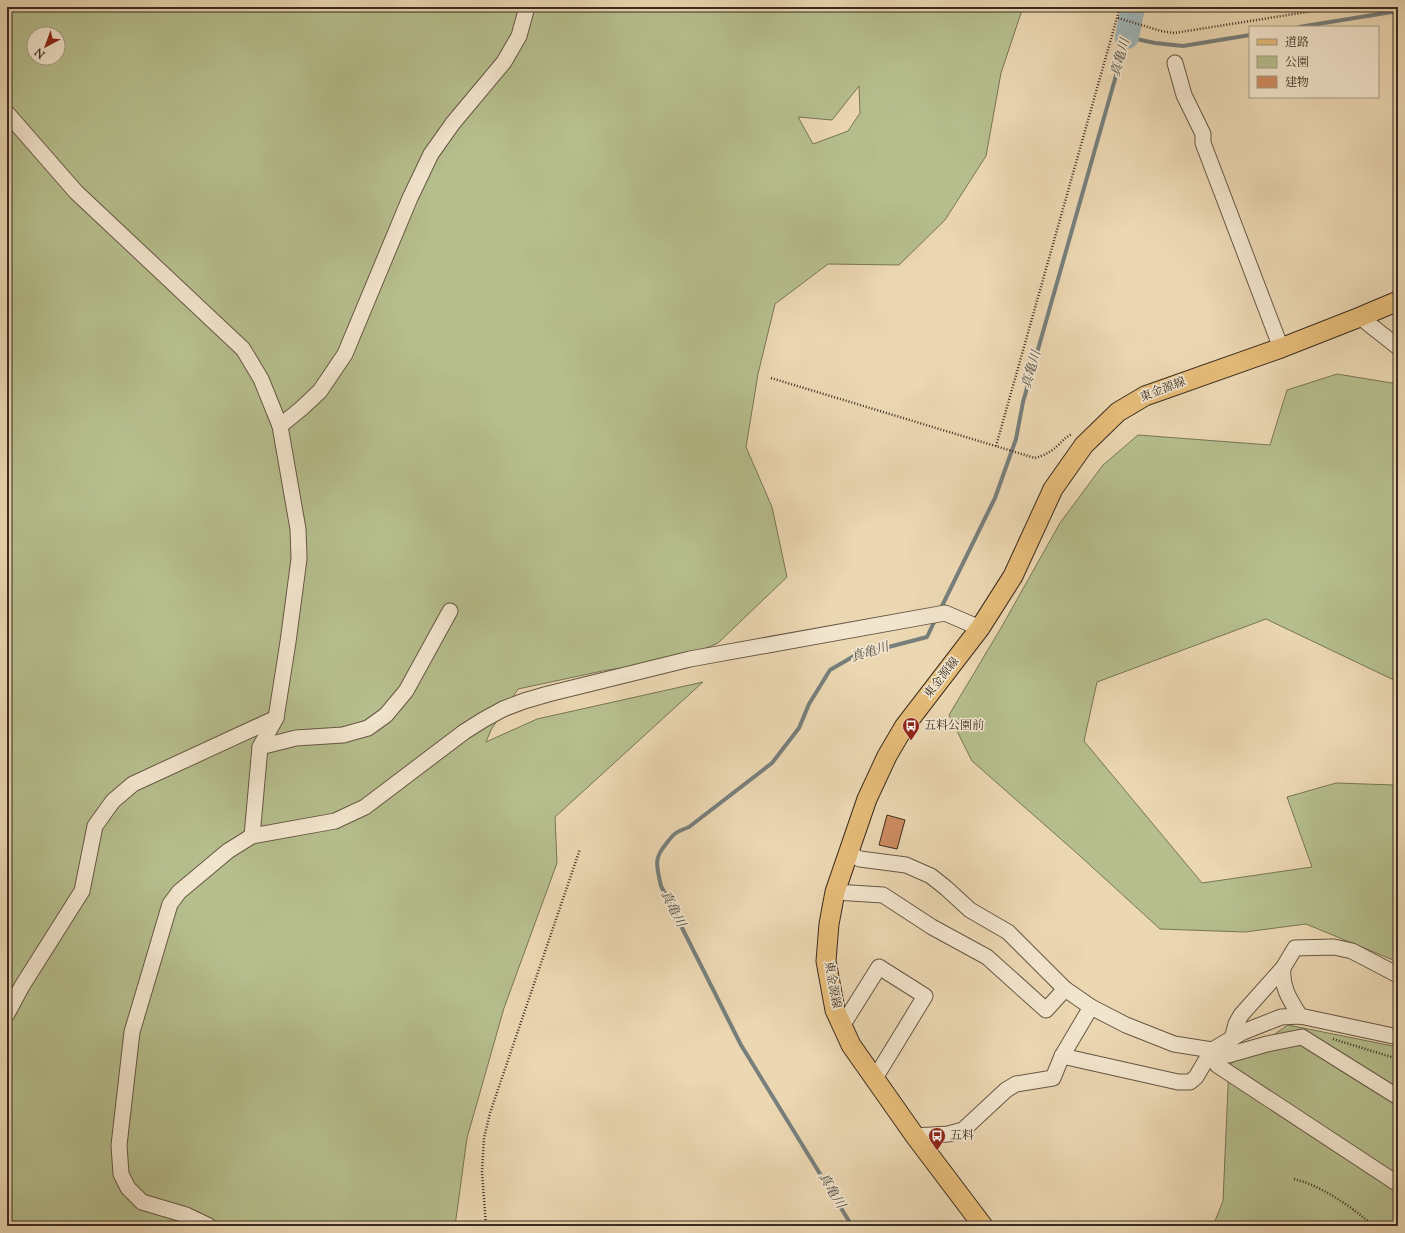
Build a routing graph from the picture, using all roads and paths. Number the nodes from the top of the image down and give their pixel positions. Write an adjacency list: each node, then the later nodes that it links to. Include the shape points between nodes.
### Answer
1 (527, 7): 14 (street, via 519,36 504,62 453,123 431,154 345,354 320,391)
2 (1120, 7): 4 (path)
3 (1339, 7): 4 (path, via 1174,33 1161,32)
4 (1118, 18): 16 (path)
5 (1398, 41): 6 (path)
6 (1398, 49)
7 (1176, 62): 12 (street, via 1184,95 1203,134 1203,143)
8 (7, 113): 14 (street, via 76,192 243,349 262,379)
9 (1398, 301): 10 (main road, 東金源線)
10 (1360, 318): 11 (street); 12 (main road, 東金源線)
11 (1398, 346)
12 (1281, 348): 18 (main road, 東金源線, via 1145,396 1118,412 1084,445 1053,489 1012,576)
13 (771, 378): 16 (path)
14 (280, 426): 19 (street, via 298,529 299,559)
15 (1074, 434): 16 (path, via 1067,436 1045,455 1035,458)
16 (996, 446)
17 (450, 611): 20 (street, via 406,691 386,715 368,728 343,735 296,738)
18 (980, 628): 21 (street, via 945,613 690,659 548,694 504,709 483,720 365,807 350,815 335,821); 23 (main road, 東金源線, via 904,727 867,799)
19 (276, 718): 20 (street); 29 (street, via 133,784 113,801 95,826 82,892)
20 (260, 747): 21 (street)
21 (252, 836): 43 (street, via 228,851 179,892 170,904 132,1032 118,1145 120,1174 128,1188 142,1202 186,1215)
22 (580, 849): 44 (path, via 495,1098 484,1138 482,1172)
23 (848, 853): 24 (main road, 東金源線); 27 (street, via 860,859 906,866 931,876 970,910 1008,932)
24 (835, 892): 27 (street, via 883,895 932,928 988,957 1046,1010); 31 (main road, 東金源線, via 826,961 835,1010)
25 (1283, 968): 26 (street, via 1296,948 1334,947 1352,951); 30 (street, via 1282,977 1287,996); 34 (street, via 1241,1015)
26 (1398, 974)
27 (1065, 989): 28 (street)
28 (1091, 1007): 35 (street, via 1126,1026 1174,1044); 36 (street)
29 (7, 1014)
30 (1300, 1016): 33 (street); 34 (street, via 1281,1017)
31 (842, 1026): 38 (main road, 東金源線, via 851,1045); 38 (street, via 879,967 925,996)
32 (1326, 1037): 37 (path)
33 (1398, 1037)
34 (1232, 1039): 35 (street)
35 (1212, 1050): 36 (street, via 1196,1077 1190,1082 1178,1082); 39 (street, via 1228,1055 1302,1036); 42 (street, via 1218,1065)
36 (1062, 1056): 40 (street, via 1053,1078 1016,1084 1006,1090 963,1130 948,1134)
37 (1398, 1059)
38 (874, 1078): 40 (main road, 東金源線)
39 (1398, 1097)
40 (915, 1136): 45 (main road, 東金源線)
41 (1294, 1179): 46 (path, via 1315,1186)
42 (1398, 1184)
43 (209, 1226)
44 (486, 1226)
45 (983, 1226)
46 (1374, 1226)

